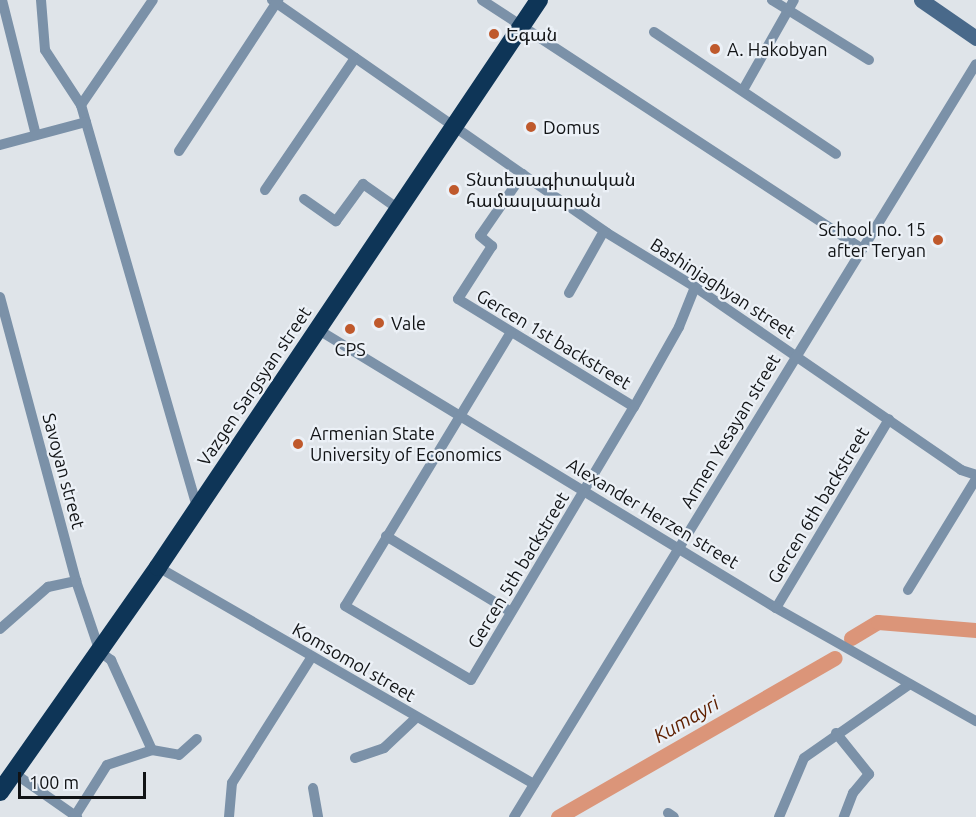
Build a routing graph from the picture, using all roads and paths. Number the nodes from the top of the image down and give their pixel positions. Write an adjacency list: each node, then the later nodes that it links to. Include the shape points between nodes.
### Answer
1 (2, 0): 20 (street)
2 (41, 0): 17 (street, via 45,50)
3 (153, 0): 17 (street)
4 (482, 0): 10 (street)
5 (539, 0): 10 (highway, Vazgen Sargsyan street)
6 (772, 0): 9 (street)
7 (921, 0): 12 (street)
8 (276, 1): 13 (street, Bashinjaghyan street); 22 (street)
9 (791, 5): 14 (street); 16 (street)
10 (521, 26): 19 (highway, Vazgen Sargsyan street); 29 (street)
11 (654, 32): 16 (street)
12 (976, 38)
13 (355, 57): 19 (street, Bashinjaghyan street); 25 (street)
14 (869, 60)
15 (976, 64): 29 (street, Armen Yesayan street)
16 (743, 90): 23 (street)
17 (81, 105): 18 (street)
18 (86, 122): 20 (street); 41 (street)
19 (453, 126): 24 (street, Bashinjaghyan street); 27 (highway, Vazgen Sargsyan street)
20 (36, 135): 21 (street)
21 (0, 145)
22 (179, 151)
23 (836, 154)
24 (523, 174): 28 (street, Bashinjaghyan street); 34 (street, Gercen 1st backstreet, via 480,236 492,246 458,299)
25 (265, 190)
26 (304, 199): 27 (street, via 336,221 363,184)
27 (397, 208): 33 (highway, Vazgen Sargsyan street)
28 (604, 231): 30 (street, Bashinjaghyan street); 31 (street)
29 (861, 249): 35 (street, Armen Yesayan street)
30 (695, 287): 35 (street, Bashinjaghyan street); 36 (street, Gercen 5th backstreet, via 679,327)
31 (569, 293)
32 (0, 297): 45 (street, Savoyan street)
33 (316, 329): 37 (street, Alexander Herzen street); 41 (highway, Vazgen Sargsyan street)
34 (511, 332): 36 (street, Gercen 1st backstreet); 37 (street)
35 (795, 355): 38 (street, Bashinjaghyan street); 43 (street, Armen Yesayan street)
36 (634, 407): 40 (street, Gercen 5th backstreet)
37 (459, 415): 40 (street, Alexander Herzen street); 42 (street)
38 (889, 418): 39 (street, Bashinjaghyan street); 47 (street, Gercen 6th backstreet)
39 (976, 477): 46 (street)
40 (584, 491): 43 (street, Alexander Herzen street); 48 (street, Gercen 5th backstreet)
41 (197, 508): 44 (highway, Vazgen Sargsyan street)
42 (386, 536): 48 (street); 48 (street, Gercen 5th backstreet, via 345,606 471,680)
43 (679, 546): 47 (street, Alexander Herzen street); 60 (street, Armen Yesayan street)
44 (158, 567): 50 (highway, Vazgen Sargsyan street); 51 (street, Komsomol street)
45 (76, 581): 49 (street, via 48,587); 50 (street, Savoyan street)
46 (908, 590)
47 (776, 608): 52 (street, Alexander Herzen street)
48 (511, 612)
49 (0, 629)
50 (100, 652): 57 (street, Savoyan street, via 111,660); 59 (highway, Vazgen Sargsyan street)
51 (312, 658): 53 (street, Komsomol street); 64 (street, via 232,783)
52 (910, 684): 54 (street, Alexander Herzen street); 55 (street)
53 (417, 717): 58 (street, via 384,748); 60 (street, Komsomol street)
54 (976, 721)
55 (836, 733): 67 (street, via 804,758); 68 (street, via 869,774 853,793)
56 (197, 739): 57 (street, via 179,755)
57 (152, 750): 63 (street, via 107,765)
58 (355, 758)
59 (14, 773): 62 (highway, Vazgen Sargsyan street); 63 (street)
60 (534, 784): 66 (street, Armen Yesayan street)
61 (313, 788): 65 (street)
62 (0, 792)
63 (76, 816)
64 (229, 817)
65 (318, 817)
66 (514, 817)
67 (779, 817)
68 (844, 817)

